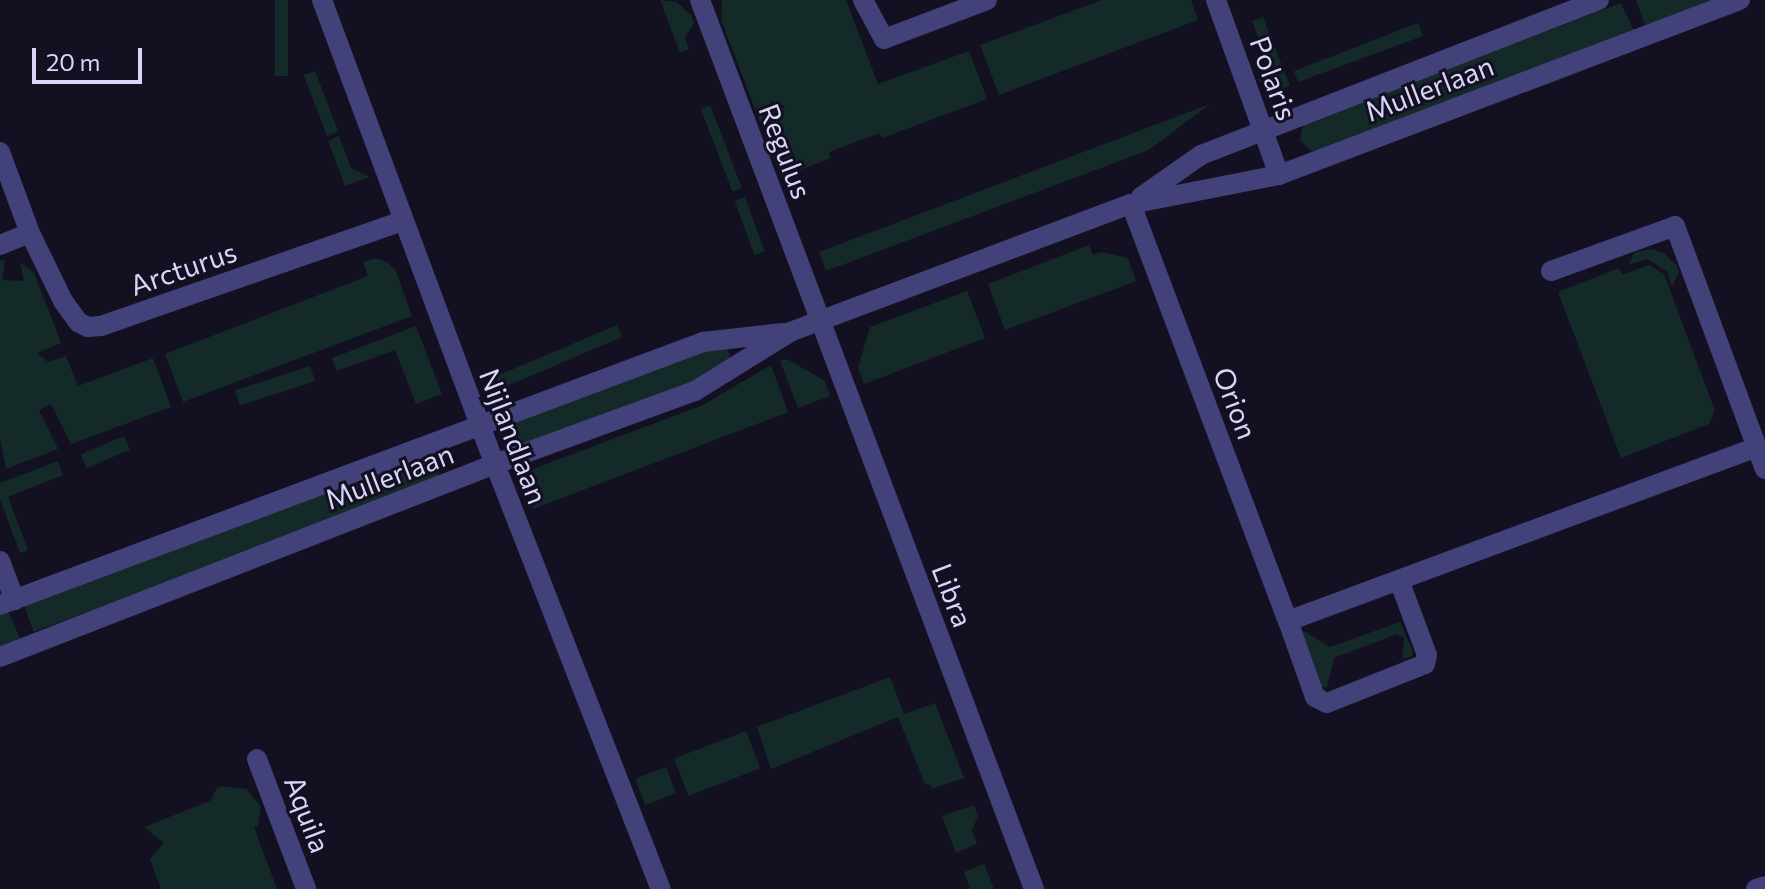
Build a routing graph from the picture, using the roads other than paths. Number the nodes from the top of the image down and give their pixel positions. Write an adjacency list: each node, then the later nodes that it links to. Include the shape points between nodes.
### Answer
1 (322, 0): 12 (street, Nijlandlaan)
2 (700, 0): 16 (street, Regulus)
3 (863, 0): 4 (street, via 884,39)
4 (987, 0)
5 (1216, 0): 8 (street, Polaris)
6 (1599, 0): 8 (street, Mullerlaan)
7 (1740, 0): 10 (street, Mullerlaan)
8 (1263, 131): 10 (street, Polaris); 11 (street, Mullerlaan, via 1201,155)
9 (0, 152): 13 (street, Arcturus)
10 (1279, 175): 11 (street, Mullerlaan)
11 (1131, 204): 16 (street, Mullerlaan); 25 (street, Orion)
12 (403, 221): 13 (street, Arcturus, via 88,327 70,313); 18 (street, Nijlandlaan)
13 (30, 233): 14 (street)
14 (0, 245)
15 (1551, 271): 19 (street, via 1675,226)
16 (820, 321): 17 (street, Mullerlaan); 31 (street, Libra)
17 (790, 332): 18 (street, Mullerlaan, via 703,342); 20 (street, Mullerlaan, via 695,391)
18 (479, 424): 20 (street, Nijlandlaan); 24 (street, Mullerlaan)
19 (1757, 447): 21 (street); 23 (street)
20 (495, 464): 26 (street, Mullerlaan); 30 (street, Nijlandlaan)
21 (1765, 469)
22 (0, 561): 24 (street)
23 (1399, 580): 25 (street); 25 (street, Orion, via 1427,655 1425,664 1327,703 1315,697)
24 (8, 602)
25 (1288, 621)
26 (0, 657)
27 (257, 759): 29 (street, Aquila)
28 (1765, 886): 32 (street)
29 (306, 889)
30 (661, 889)
31 (1034, 889)
32 (1756, 889)

